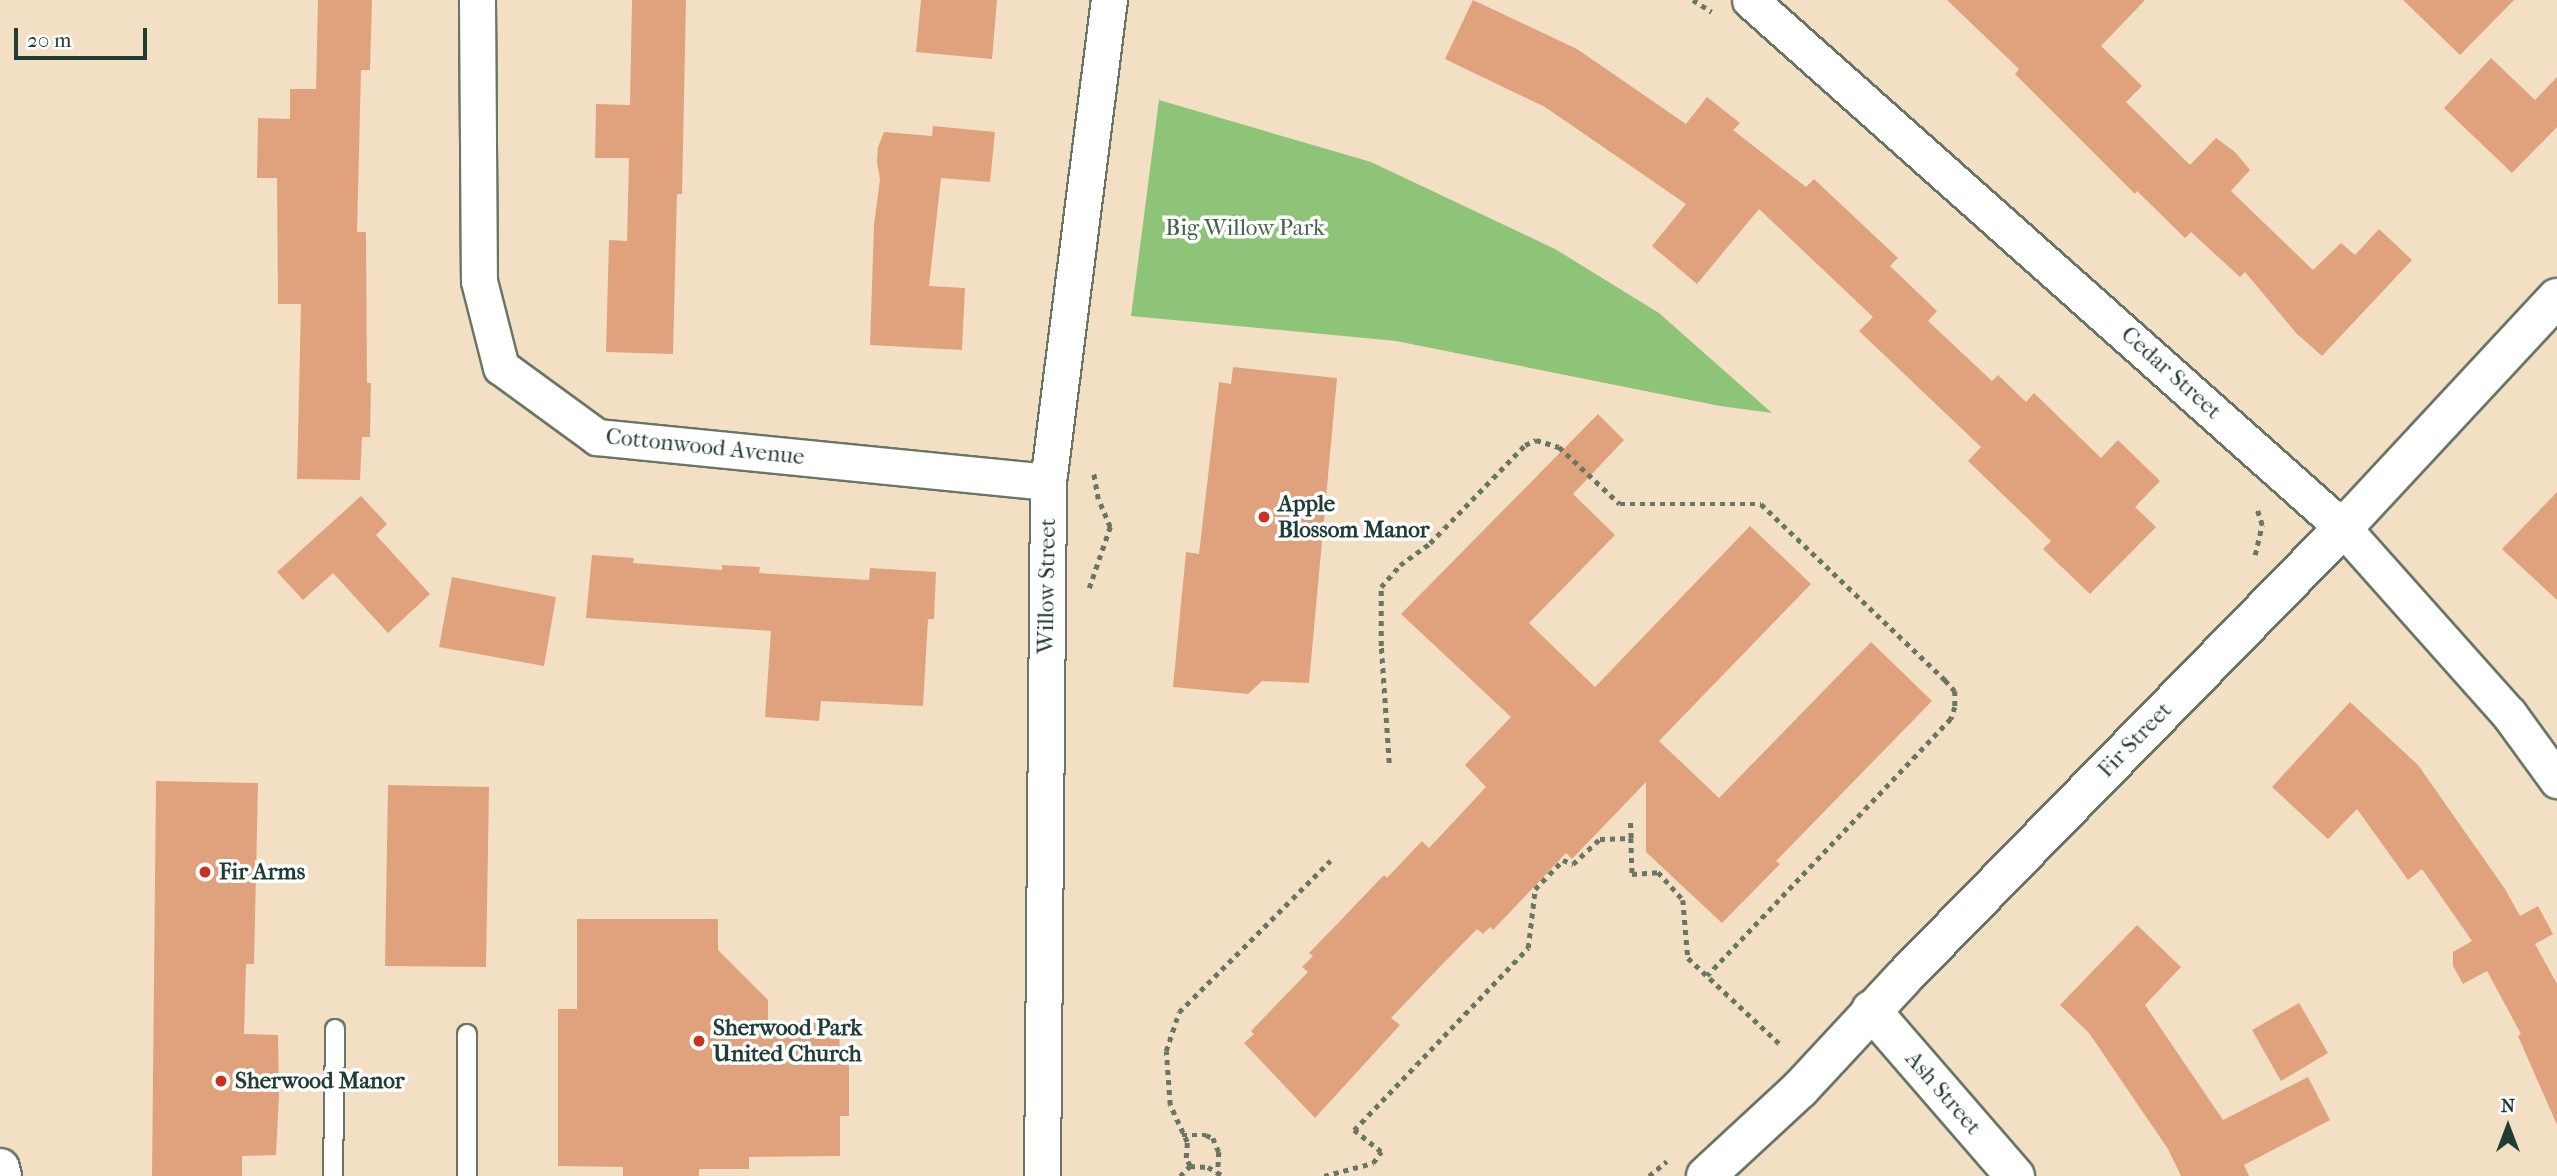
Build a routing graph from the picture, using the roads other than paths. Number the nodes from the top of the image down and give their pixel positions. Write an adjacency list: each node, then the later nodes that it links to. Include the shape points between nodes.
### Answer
1 (477, 0): 5 (street, Cottonwood Avenue, via 479,281 501,367 597,437)
2 (1109, 0): 5 (street, Willow Street)
3 (1735, 9): 6 (street, Cedar Street)
4 (2557, 298): 6 (street, Fir Street)
5 (1048, 482): 15 (street, Willow Street)
6 (2343, 528): 7 (street, Cedar Street, via 2510,714); 8 (street, Fir Street)
7 (2557, 780)
8 (1871, 1010): 16 (street, Fir Street, via 1800,1089); 17 (street, Ash Street)
9 (335, 1029): 13 (lane)
10 (467, 1034): 14 (lane)
11 (0, 1168): 12 (street)
12 (2, 1176)
13 (333, 1176)
14 (467, 1176)
15 (1042, 1176)
16 (1706, 1176)
17 (2015, 1176)

